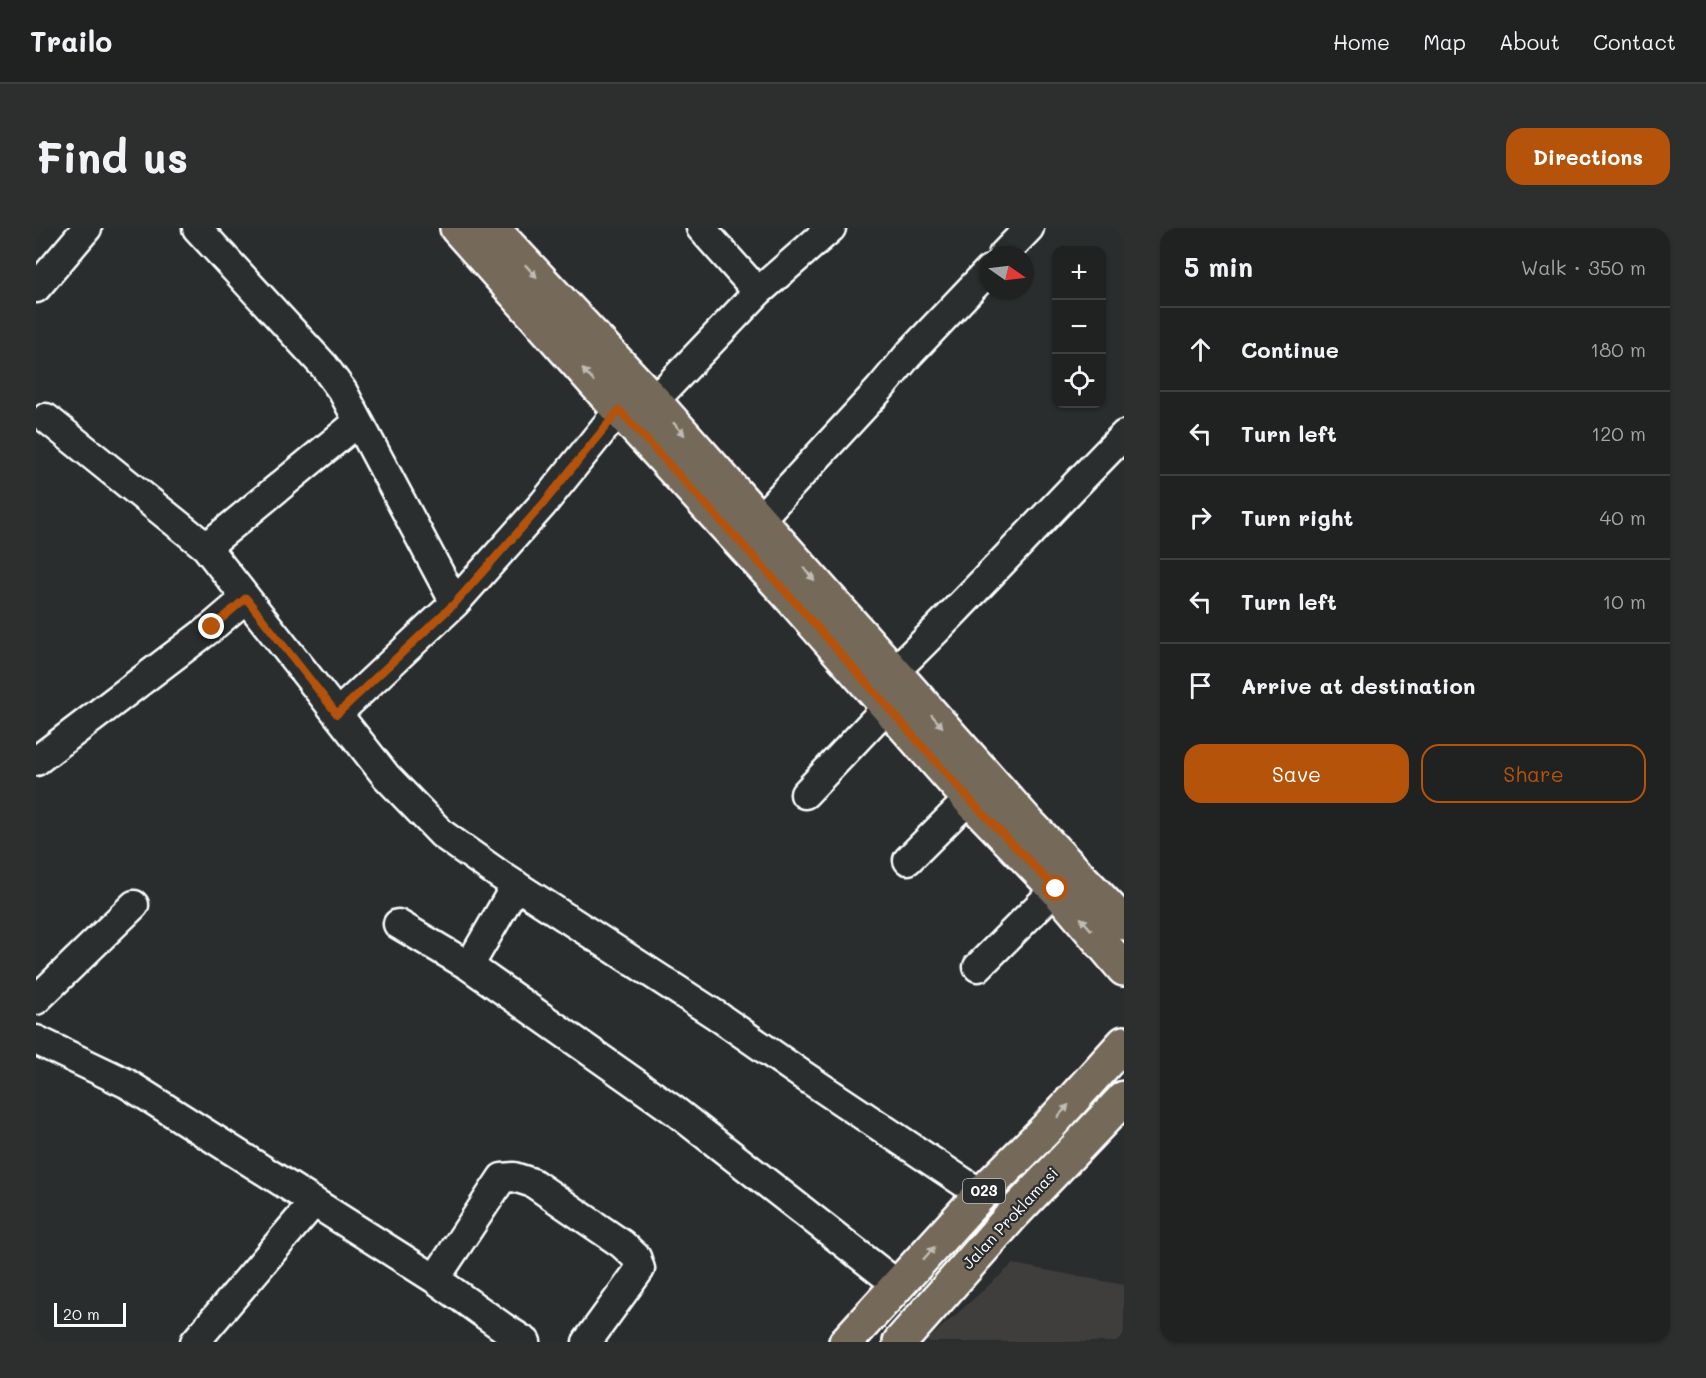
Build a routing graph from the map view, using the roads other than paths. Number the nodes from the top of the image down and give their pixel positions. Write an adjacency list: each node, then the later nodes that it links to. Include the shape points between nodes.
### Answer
1 (87, 228): 10 (street)
2 (197, 228): 14 (street, via 324,366)
3 (457, 228): 12 (main road, one-way to 3)
4 (492, 228): 12 (main road, one-way to 12)
5 (700, 228): 11 (street)
6 (831, 228): 11 (street)
7 (1029, 228): 8 (street)
8 (1012, 246)
9 (980, 279): 16 (street)
10 (36, 288)
11 (758, 292): 12 (street)
12 (638, 400): 16 (main road, one-way to 16); 19 (street); 20 (main road, via 786,592)
13 (46, 418): 17 (street)
14 (358, 422): 17 (street); 19 (street)
15 (1124, 435): 20 (street)
16 (760, 519): 20 (main road, one-way to 20)
17 (206, 547): 18 (street)
18 (246, 598): 21 (street); 22 (street)
19 (455, 603): 21 (street)
20 (885, 690): 23 (street); 24 (main road); 29 (main road, one-way to 29, via 1028,823)
21 (337, 714): 26 (street, via 386,776 442,834)
22 (36, 761)
23 (805, 794)
24 (969, 799): 25 (street); 27 (main road)
25 (908, 860)
26 (516, 885): 31 (street); 38 (street)
27 (1056, 889): 32 (street); 33 (main road, one-way to 27)
28 (134, 905): 34 (street)
29 (1124, 923)
30 (398, 924): 31 (street)
31 (470, 966): 41 (street, via 675,1111)
32 (978, 967)
33 (1124, 969)
34 (36, 1000)
35 (36, 1040): 39 (street, via 126,1083)
36 (1124, 1043): 38 (main road, 023, one-way to 36)
37 (1124, 1098): 43 (main road, Jalan Proklamasi / 023, via 1014,1213)
38 (981, 1194): 41 (main road, 023, one-way to 38)
39 (314, 1202): 40 (street); 44 (street)
40 (435, 1279): 42 (street); 45 (street, via 502,1178 533,1183 636,1257 640,1269)
41 (899, 1286): 46 (main road, 023)
42 (508, 1337)
43 (910, 1339)
44 (195, 1342)
45 (587, 1342)
46 (846, 1342)

